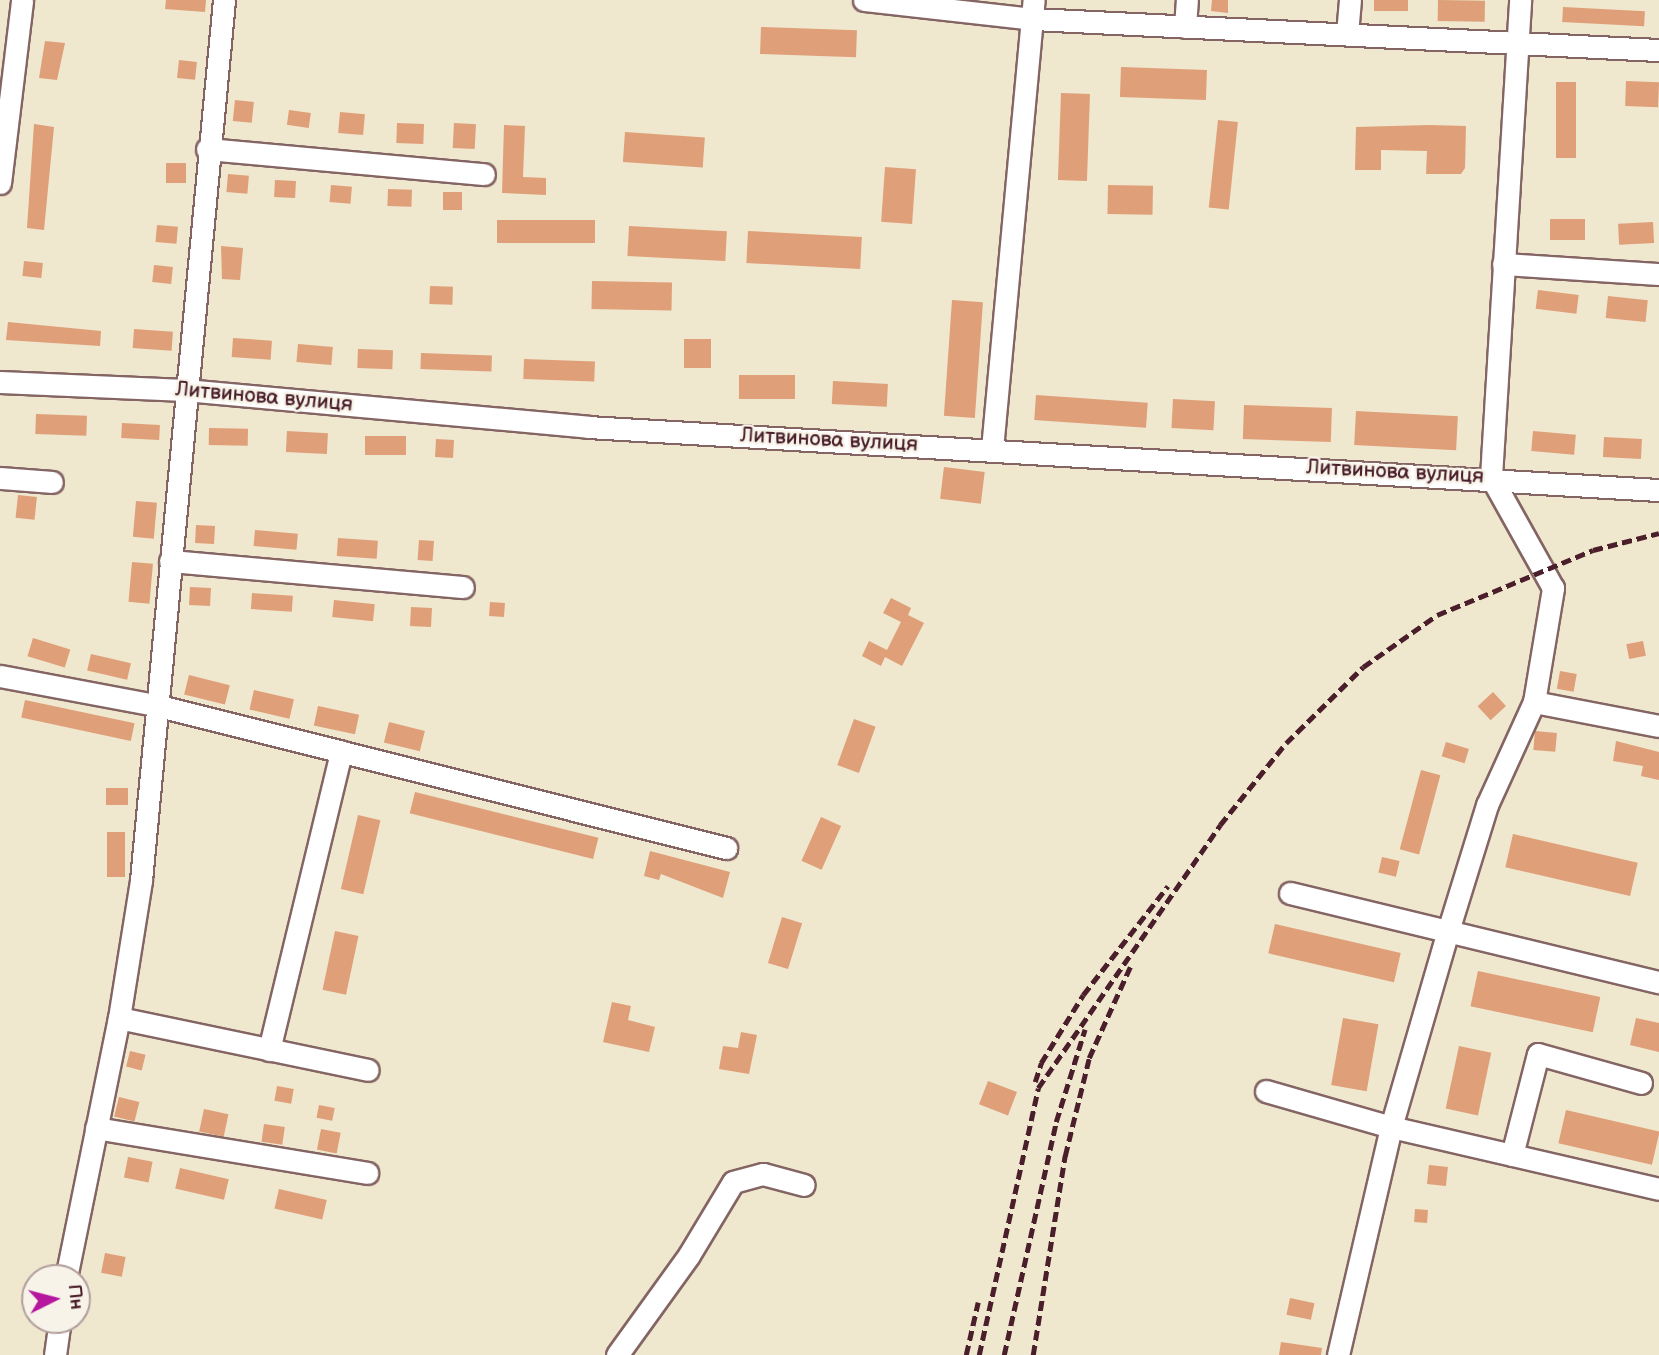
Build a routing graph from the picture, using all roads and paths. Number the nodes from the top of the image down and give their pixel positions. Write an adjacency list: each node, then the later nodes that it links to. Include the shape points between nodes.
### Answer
1 (22, 0): 15 (street)
2 (224, 0): 13 (street)
3 (864, 0): 4 (street)
4 (873, 0): 8 (street)
5 (1187, 0): 9 (street)
6 (1350, 0): 10 (street)
7 (1520, 0): 11 (street)
8 (1034, 10): 9 (street); 20 (street)
9 (1185, 27): 10 (street)
10 (1347, 34): 11 (street)
11 (1516, 42): 12 (street); 16 (street)
12 (1659, 50)
13 (207, 149): 14 (street); 19 (street)
14 (484, 174)
15 (0, 183)
16 (1503, 264): 17 (street); 21 (street)
17 (1659, 274)
18 (0, 383): 19 (street, Литвинова вулиця)
19 (185, 390): 20 (street, Литвинова вулиця, via 588,427); 25 (street)
20 (992, 449): 21 (street, Литвинова вулиця)
21 (1491, 477): 24 (street, Литвинова вулиця); 28 (street, via 1553,588)
22 (0, 478): 23 (street)
23 (52, 482)
24 (1659, 490)
25 (170, 561): 26 (street); 29 (street)
26 (463, 587)
27 (0, 677): 29 (street)
28 (1534, 702): 30 (street); 34 (street, via 1488,805)
29 (155, 705): 31 (street); 36 (street, via 141,880)
30 (1659, 726)
31 (341, 752): 32 (street); 37 (street)
32 (726, 848)
33 (1290, 893): 34 (street)
34 (1448, 931): 35 (street); 41 (street)
35 (1659, 982)
36 (119, 1018): 37 (street); 42 (street)
37 (269, 1050): 38 (street)
38 (368, 1070)
39 (1641, 1083): 43 (street, via 1538,1054)
40 (1266, 1091): 41 (street)
41 (1391, 1127): 43 (street); 51 (street)
42 (96, 1128): 44 (street); 47 (street)
43 (1512, 1155): 46 (street)
44 (367, 1173)
45 (804, 1185): 50 (street, via 763,1174 733,1182 689,1255)
46 (1659, 1189)
47 (69, 1264)
48 (58, 1334): 49 (street)
49 (55, 1355)
50 (617, 1355)
51 (1338, 1355)

